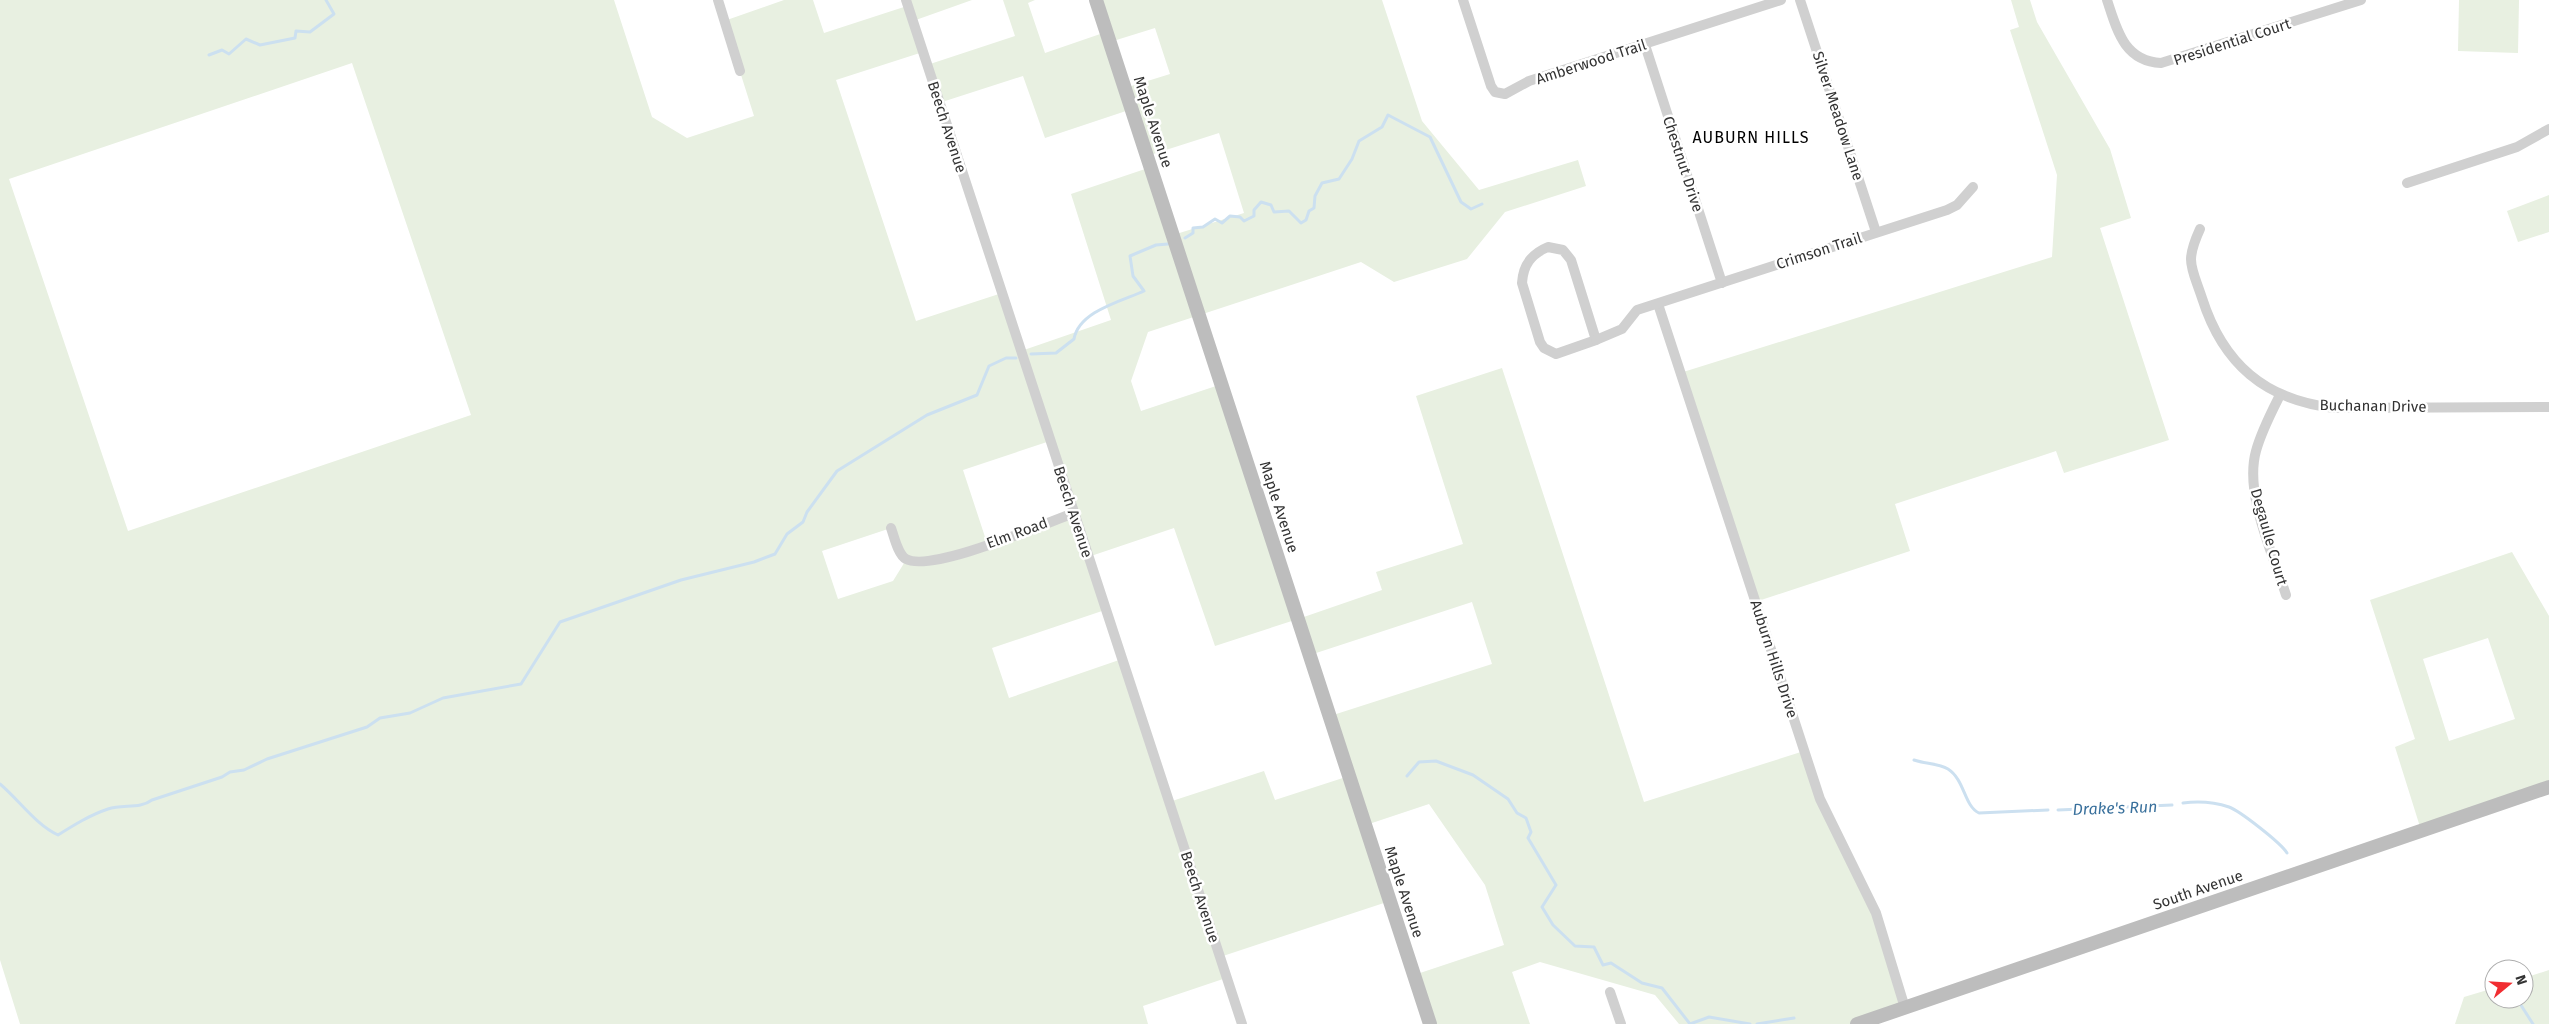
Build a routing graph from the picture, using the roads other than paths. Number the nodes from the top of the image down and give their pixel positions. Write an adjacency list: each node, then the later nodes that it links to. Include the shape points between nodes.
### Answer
1 (718, 0): 10 (street)
2 (906, 0): 21 (street, Beech Avenue)
3 (1096, 0): 28 (street, Maple Avenue)
4 (1463, 0): 9 (street, Amberwood Trail, via 1491,86 1500,94 1511,92 1529,81)
5 (1781, 0): 9 (street, Amberwood Trail)
6 (1800, 0): 15 (street, Silver Meadow Lane)
7 (2108, 0): 8 (street, Presidential Court, via 2124,46 2138,58 2161,63)
8 (2361, 0)
9 (1645, 45): 16 (street, Chestnut Drive)
10 (740, 71)
11 (2549, 129): 12 (street, via 2517,148)
12 (2407, 183)
13 (1973, 187): 15 (street, Crimson Trail, via 1957,205 1947,210)
14 (2200, 229): 19 (street, Buchanan Drive, via 2190,251 2191,264 2213,328 2241,367)
15 (1876, 232): 16 (street, Crimson Trail)
16 (1722, 282): 17 (street, Crimson Trail)
17 (1658, 304): 18 (street, Crimson Trail, via 1637,310 1622,329); 26 (street, Auburn Hills Drive, via 1820,799 1876,913)
18 (1596, 340): 18 (street, Crimson Trail, via 1562,353 1544,348 1522,283 1526,265 1536,253 1555,247 1568,255)
19 (2280, 395): 20 (street, Buchanan Drive, via 2334,408); 23 (street, Degaulle Court, via 2256,452 2252,477 2257,504)
20 (2549, 407)
21 (1074, 512): 22 (street, Elm Road, via 931,562 906,560); 27 (street, Beech Avenue)
22 (891, 528)
23 (2286, 595)
24 (2549, 787): 26 (street, South Avenue)
25 (1610, 992): 29 (street)
26 (1904, 1008): 30 (street, South Avenue)
27 (1242, 1024)
28 (1430, 1024)
29 (1621, 1024)
30 (1857, 1024)

